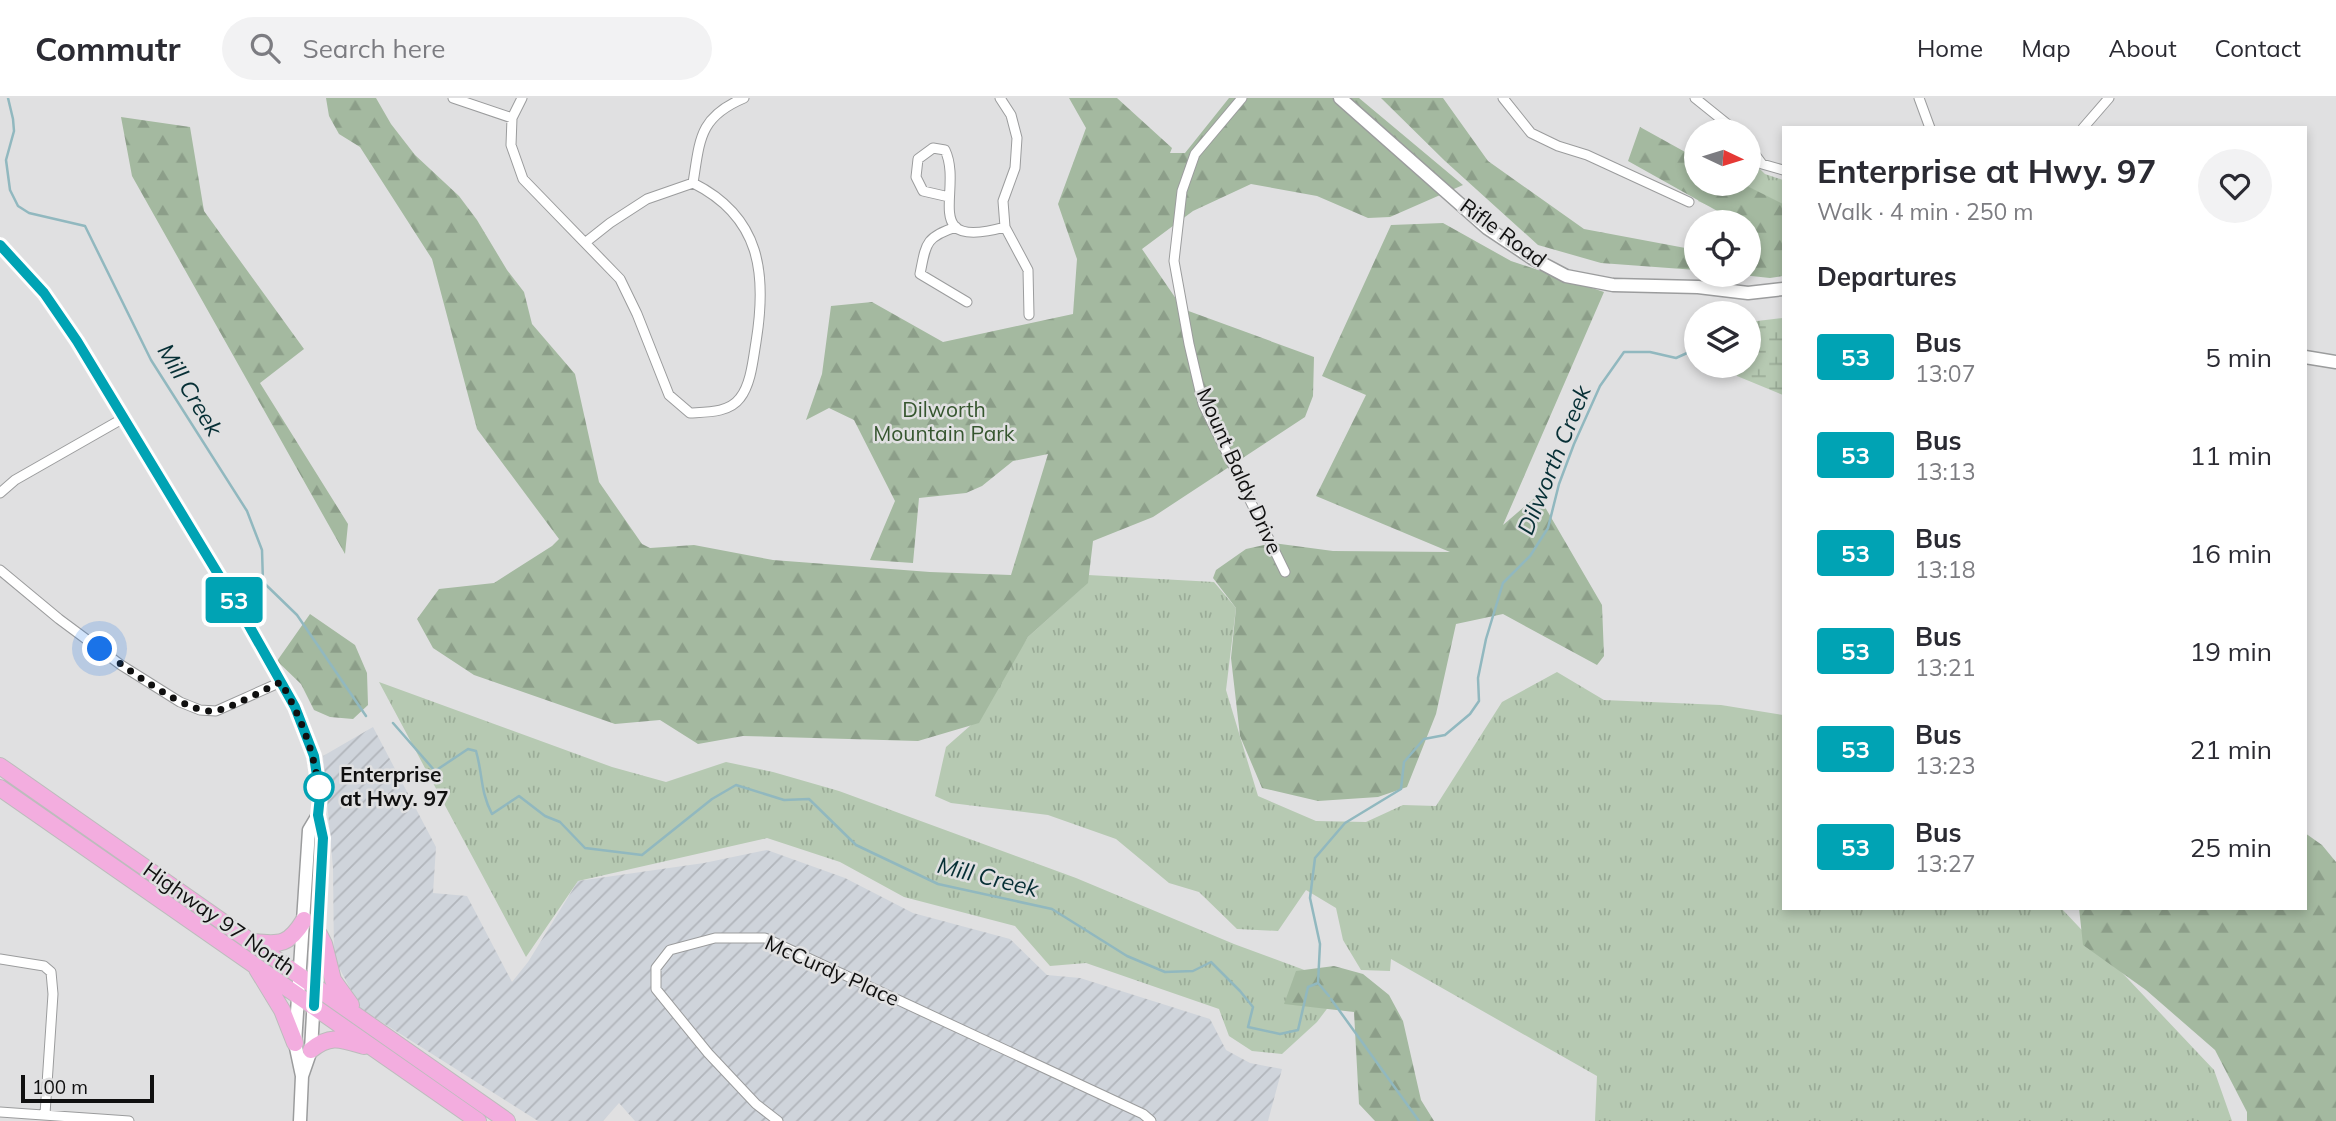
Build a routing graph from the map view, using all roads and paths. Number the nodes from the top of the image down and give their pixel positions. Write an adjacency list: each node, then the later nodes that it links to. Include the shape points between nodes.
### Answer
1 (453, 98): 11 (street)
2 (522, 98): 11 (street)
3 (744, 98): 17 (street, via 710,120 700,137)
4 (1000, 98): 20 (street, via 1017,138 1015,168 1003,201)
5 (1242, 98): 32 (street, Mount Baldy Drive, via 1195,154 1182,191 1174,261 1203,404)
6 (1340, 98): 24 (street, Rifle Road, via 1487,228 1566,276 1613,285 1748,293)
7 (1503, 98): 19 (street, via 1531,133)
8 (1695, 98): 12 (street)
9 (1919, 98): 13 (street)
10 (2109, 98): 14 (street)
11 (512, 118): 22 (street, via 511,145 523,179)
12 (1721, 119)
13 (1929, 126)
14 (2085, 126)
15 (1761, 163): 16 (street)
16 (1782, 170)
17 (693, 183): 22 (street, via 647,199); 22 (street, via 710,191 747,230 761,279 752,368 739,400 716,412 690,413 669,396 620,279)
18 (949, 197): 18 (street, via 951,163 945,150 933,148 918,159 916,177 923,191); 21 (street, via 948,217)
19 (1689, 202)
20 (1005, 227): 21 (street, via 988,232); 26 (street, via 1028,270)
21 (956, 228): 25 (street, via 936,233 926,247 920,274)
22 (586, 243)
23 (0, 245): 29 (street, via 44,293)
24 (1782, 289)
25 (967, 302)
26 (1029, 315)
27 (2307, 357): 28 (street)
28 (2336, 362)
29 (122, 419): 30 (street); 33 (street)
30 (0, 493)
31 (0, 570): 33 (street, via 121,664 200,710 216,711)
32 (1285, 572)
33 (281, 682): 36 (street, via 314,756)
34 (0, 766): 39 (highway, Highway 97 North)
35 (0, 788): 41 (highway, Highway 97 North)
36 (318, 815): 37 (street, via 309,830); 38 (street, via 323,838)
37 (304, 920): 39 (highway, via 288,940 273,944); 42 (street)
38 (319, 934): 43 (street); 46 (highway, via 334,980)
39 (252, 941): 42 (highway, Highway 97 North)
40 (0, 959): 52 (street, via 44,966 51,972)
41 (254, 964): 44 (highway, Highway 97 North); 47 (highway, via 282,1010)
42 (300, 975): 43 (highway, Highway 97 North); 44 (street)
43 (316, 986): 45 (street); 46 (highway, Highway 97 North)
44 (298, 995): 45 (highway, Highway 97 North); 47 (street)
45 (314, 1006): 48 (highway, Highway 97 North); 49 (street)
46 (358, 1016): 56 (highway, Highway 97 North)
47 (295, 1043): 50 (street)
48 (374, 1049): 49 (highway, via 332,1039); 55 (highway, Highway 97 North)
49 (311, 1050): 50 (street)
50 (302, 1076): 54 (street)
51 (0, 1112): 52 (street)
52 (45, 1114): 53 (street)
53 (128, 1121)
54 (300, 1121)
55 (478, 1121)
56 (507, 1121)
57 (778, 1121): 58 (street, McCurdy Place, via 755,1104 656,989 656,968 670,950 715,939 765,938)
58 (1151, 1121)

